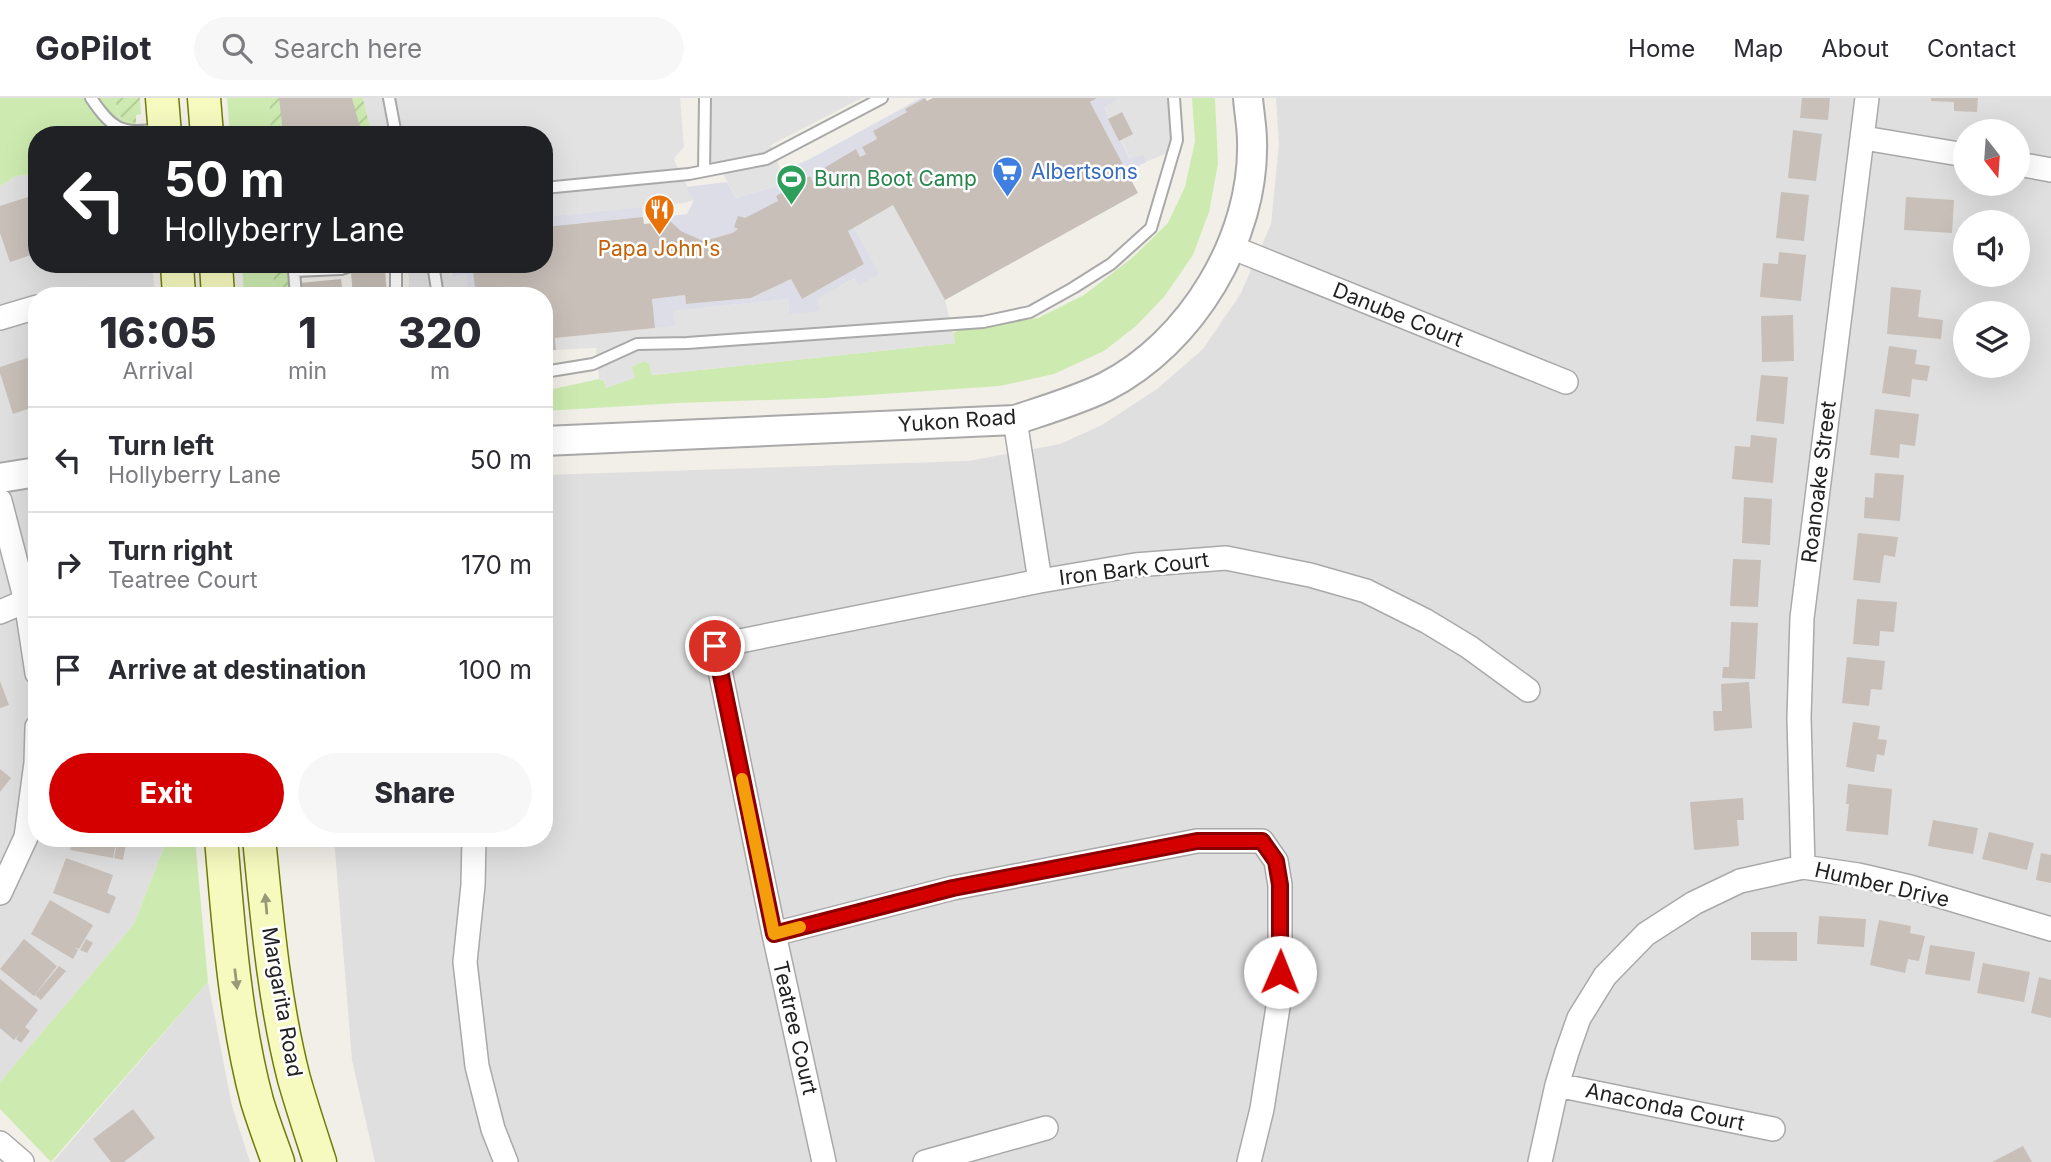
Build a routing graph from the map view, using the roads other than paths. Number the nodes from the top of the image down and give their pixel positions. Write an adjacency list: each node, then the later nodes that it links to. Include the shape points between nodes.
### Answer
1 (90, 98): 10 (lane)
2 (162, 98): 11 (main road)
3 (204, 98): 12 (main road)
4 (389, 98): 13 (lane)
5 (705, 98): 18 (lane)
6 (882, 98): 18 (lane, via 766,159)
7 (1174, 98): 23 (lane, via 1177,140 1150,228 1111,264 1030,312 983,322 637,344 593,364)
8 (1248, 98): 20 (street, Yukon Road, via 1249,177)
9 (1867, 98): 14 (street, Roanoake Street)
10 (119, 126)
11 (164, 126)
12 (206, 126)
13 (394, 126)
14 (1864, 138): 15 (street); 40 (street, Roanoake Street, via 1802,618)
15 (1953, 153)
16 (2030, 166): 17 (street)
17 (2051, 170)
18 (704, 171): 19 (lane)
19 (553, 187)
20 (1231, 247): 24 (street, Danube Court); 25 (street, Yukon Road, via 1202,300 1145,361 1107,386)
21 (28, 310): 22 (street)
22 (0, 318)
23 (553, 371)
24 (1566, 382)
25 (1015, 420): 26 (street, Yukon Road); 30 (street)
26 (553, 440)
27 (28, 473): 28 (street)
28 (0, 478)
29 (0, 501): 31 (street)
30 (1040, 580): 34 (street, Iron Bark Court); 35 (street, Iron Bark Court, via 1135,565 1226,558 1310,575 1367,591 1426,621)
31 (26, 601): 32 (street); 33 (street)
32 (0, 612)
33 (28, 614)
34 (715, 646): 43 (street, Teatree Court)
35 (1528, 690)
36 (28, 821): 41 (street)
37 (222, 847): 49 (main road, Margarita Road, one-way to 49, via 241,1021 257,1100)
38 (261, 847): 50 (main road, Margarita Road, one-way to 38, via 294,1079 279,1006)
39 (474, 847): 51 (street, via 465,962 477,1066)
40 (1803, 867): 42 (street, Humber Drive, via 1910,887); 44 (street, Humber Drive, via 1740,881 1694,902 1646,934 1605,976 1579,1018)
41 (0, 893)
42 (2051, 929)
43 (774, 934): 52 (street, Teatree Court); 54 (street, via 953,888 1197,841 1262,841 1276,861 1280,885 1280,994)
44 (1557, 1085): 46 (street, Anaconda Court); 55 (street, Humber Drive)
45 (1046, 1128): 53 (street)
46 (1773, 1129)
47 (0, 1143): 48 (street)
48 (22, 1162)
49 (278, 1162)
50 (320, 1162)
51 (506, 1162)
52 (824, 1162)
53 (925, 1162)
54 (1249, 1162)
55 (1540, 1162)

